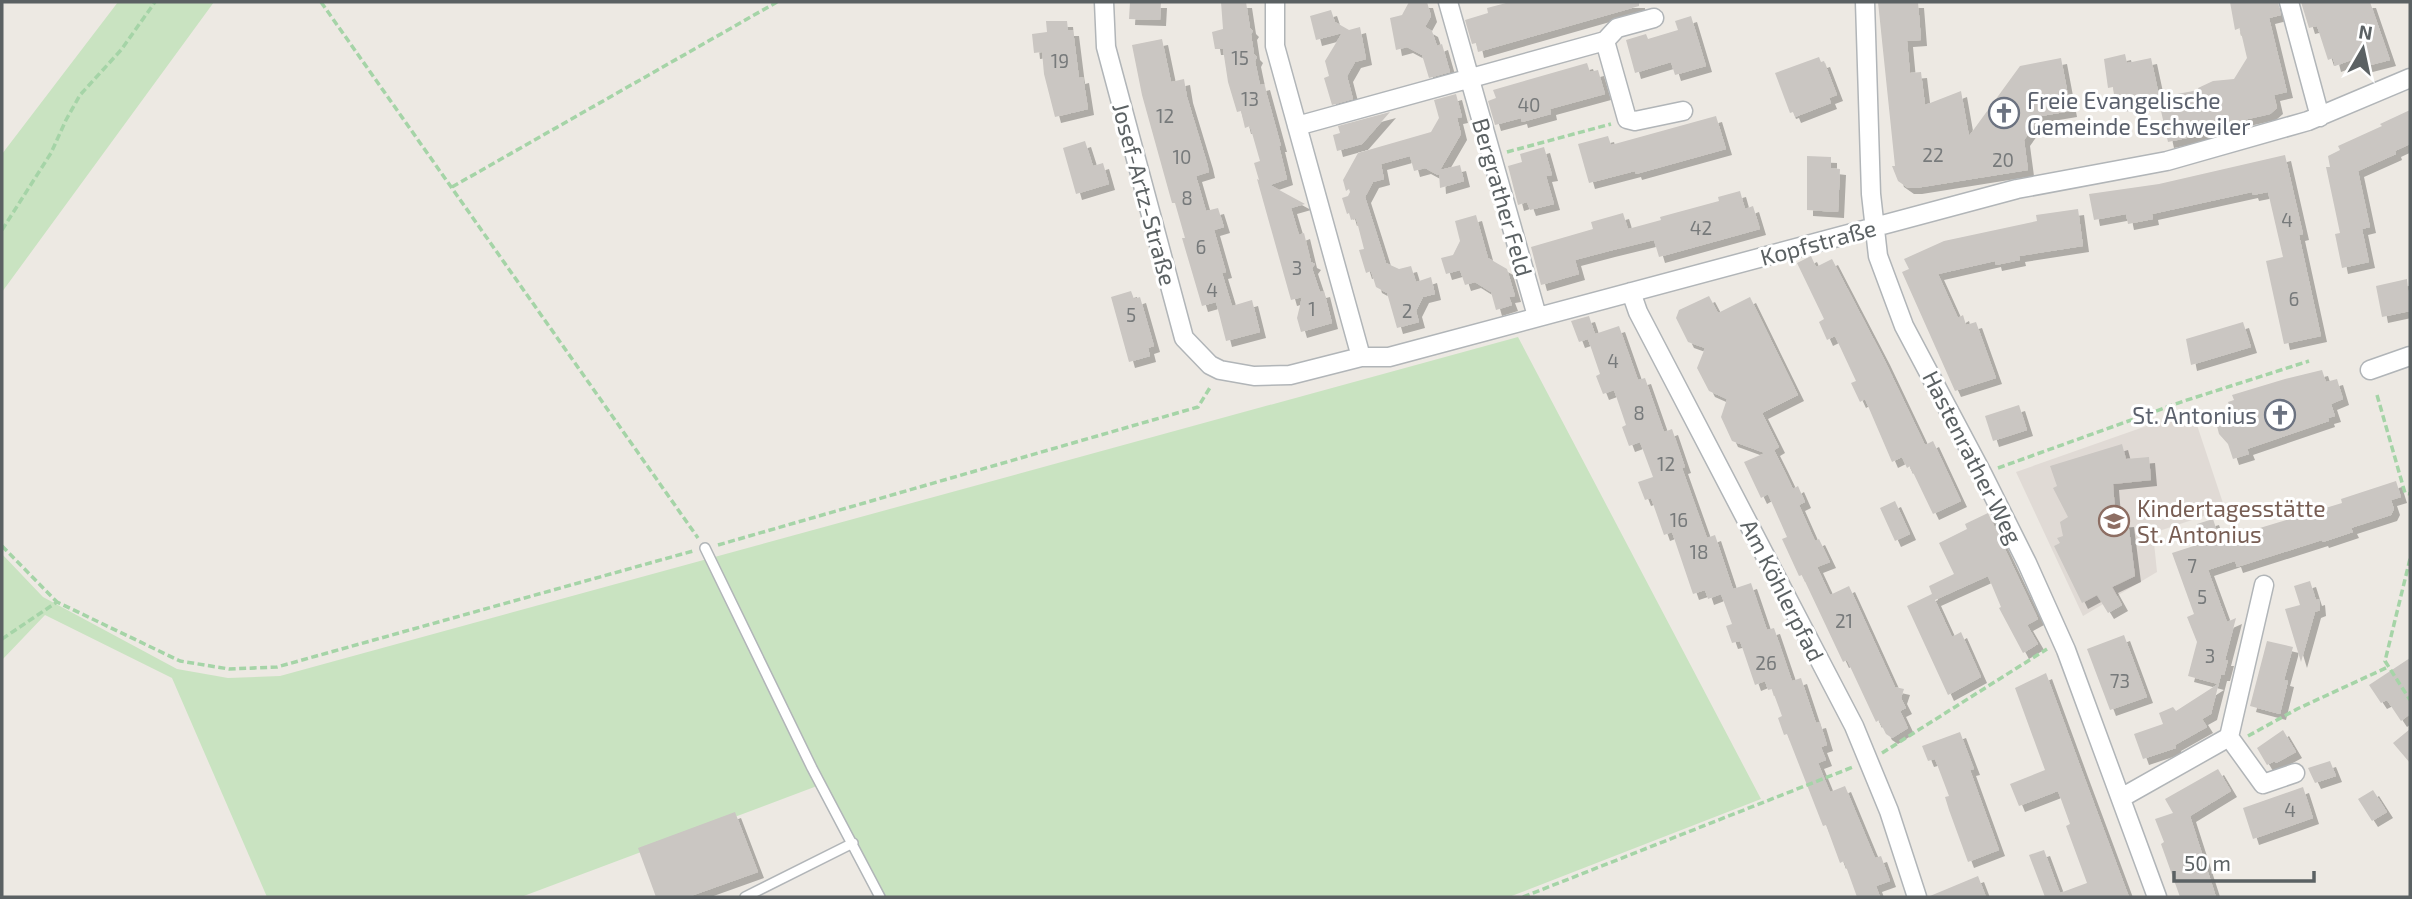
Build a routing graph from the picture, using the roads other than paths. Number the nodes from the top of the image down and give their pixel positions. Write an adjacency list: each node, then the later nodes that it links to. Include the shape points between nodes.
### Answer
1 (1104, 2): 18 (street, Josef-Artz-Straße, via 1106,47 1184,338 1209,365)
2 (1275, 2): 12 (street, via 1275,46)
3 (1448, 2): 8 (street, Bergrather Feld)
4 (1865, 2): 13 (street, Hastenrather Weg)
5 (2289, 2): 11 (street)
6 (1654, 18): 7 (street, via 1617,28)
7 (1605, 41): 8 (street); 10 (street, via 1627,119)
8 (1470, 78): 12 (street); 15 (street, Bergrather Feld)
9 (2410, 78): 11 (street, Kopfstraße)
10 (1683, 111)
11 (2320, 117): 13 (street, Kopfstraße, via 2167,161 2017,189)
12 (1297, 126): 17 (street)
13 (1874, 227): 14 (street, Kopfstraße); 24 (street, Hastenrather Weg, via 1878,256 1904,326 2027,563)
14 (1632, 292): 15 (street, Kopfstraße); 28 (street, Am Köhlerpfad, via 1854,726)
15 (1537, 316): 17 (street, Kopfstraße, via 1388,356)
16 (2410, 356): 19 (street)
17 (1361, 357): 18 (street, Kopfstraße, via 1290,375 1254,376)
18 (1220, 370)
19 (2370, 370)
20 (705, 548): 25 (lane)
21 (2264, 585): 22 (street)
22 (2229, 737): 23 (street, via 2263,784); 24 (street)
23 (2295, 773)
24 (2121, 797): 29 (street, Hastenrather Weg)
25 (853, 843): 26 (lane); 27 (lane)
26 (745, 897)
27 (880, 897)
28 (1917, 897)
29 (2157, 897)

